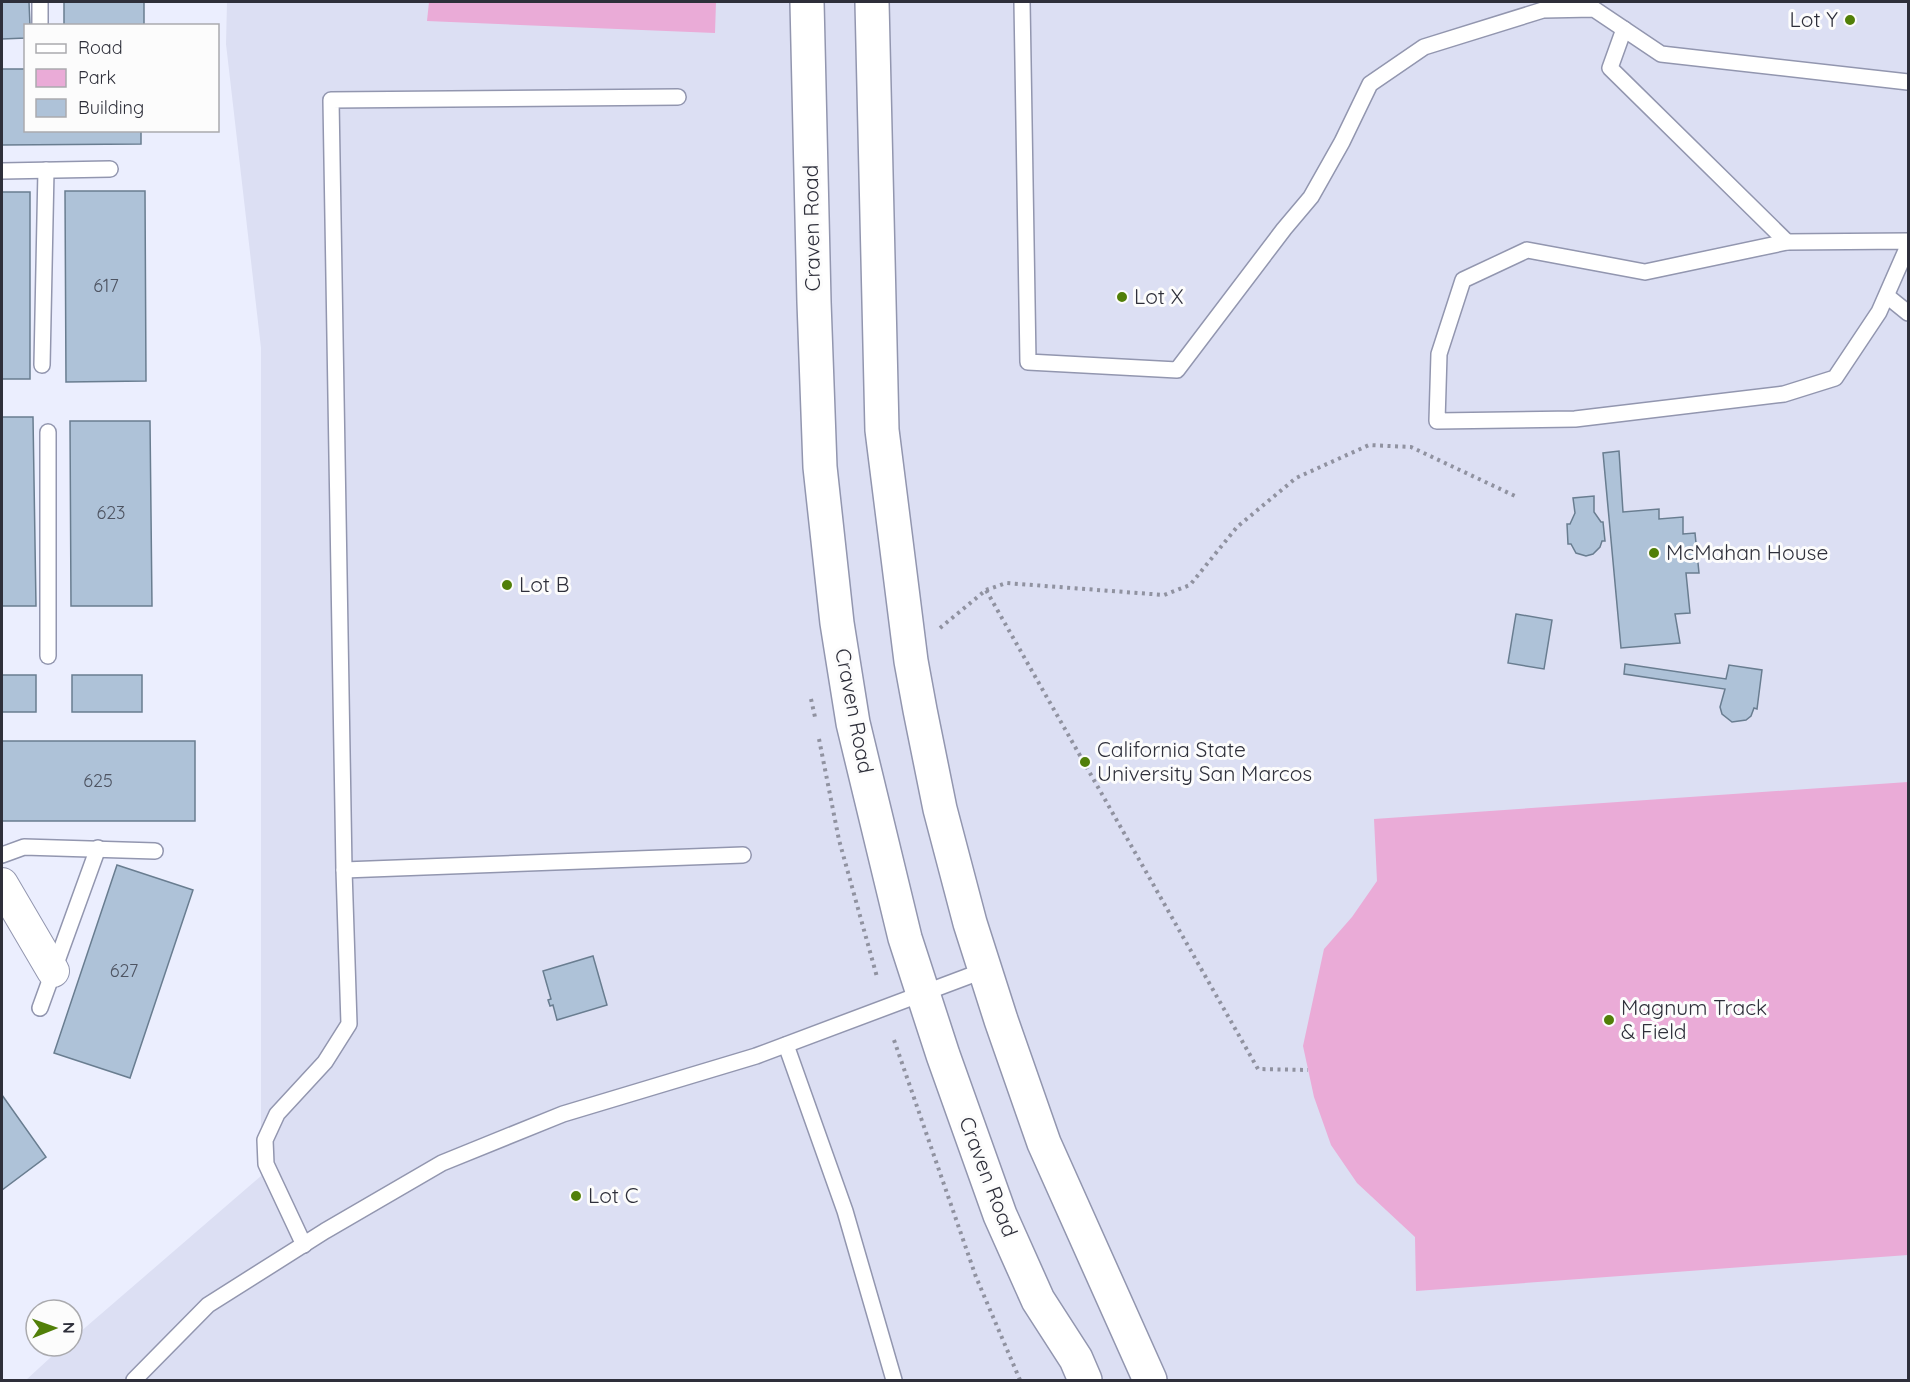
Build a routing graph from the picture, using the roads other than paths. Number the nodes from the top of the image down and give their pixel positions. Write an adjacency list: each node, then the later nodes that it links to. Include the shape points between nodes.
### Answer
1 (40, 2): 6 (lane)
2 (807, 2): 29 (main road, Craven Road, via 820,467 837,623 853,723 905,938)
3 (872, 2): 27 (main road, via 882,430 918,701 940,809)
4 (1022, 2): 5 (lane, via 1028,362 1177,370 1311,197 1370,84 1424,47)
5 (1525, 9): 7 (lane, via 1594,9)
6 (40, 24)
7 (1624, 29): 8 (lane, via 1661,54); 14 (lane, via 1610,68)
8 (1908, 82)
9 (678, 97): 25 (lane, via 331,100)
10 (110, 169): 11 (lane)
11 (46, 170): 12 (lane); 18 (lane)
12 (2, 171)
13 (1908, 241): 14 (lane)
14 (1787, 242): 16 (lane, via 1645,272 1527,250 1464,280 1439,354 1437,421 1575,419 1784,394 1835,378)
15 (1908, 246): 16 (lane)
16 (1887, 296): 17 (lane)
17 (1908, 313)
18 (42, 365)
19 (48, 432): 20 (lane)
20 (48, 656)
21 (98, 848): 22 (lane); 23 (lane, via 24,847); 28 (lane)
22 (155, 850)
23 (2, 855)
24 (743, 855): 25 (lane)
25 (344, 870): 32 (lane, via 349,1024 325,1062 277,1114 265,1140 266,1164)
26 (2, 884): 28 (street)
27 (985, 970): 29 (lane); 36 (main road, via 1044,1143)
28 (53, 971): 30 (lane)
29 (923, 995): 31 (lane); 35 (main road, Craven Road, via 1000,1215 1038,1300)
30 (40, 1008)
31 (786, 1045): 32 (lane, via 563,1114 442,1163); 34 (lane, via 845,1210)
32 (304, 1245): 33 (lane, via 208,1305)
33 (134, 1380)
34 (894, 1380)
35 (1085, 1380)
36 (1150, 1380)

